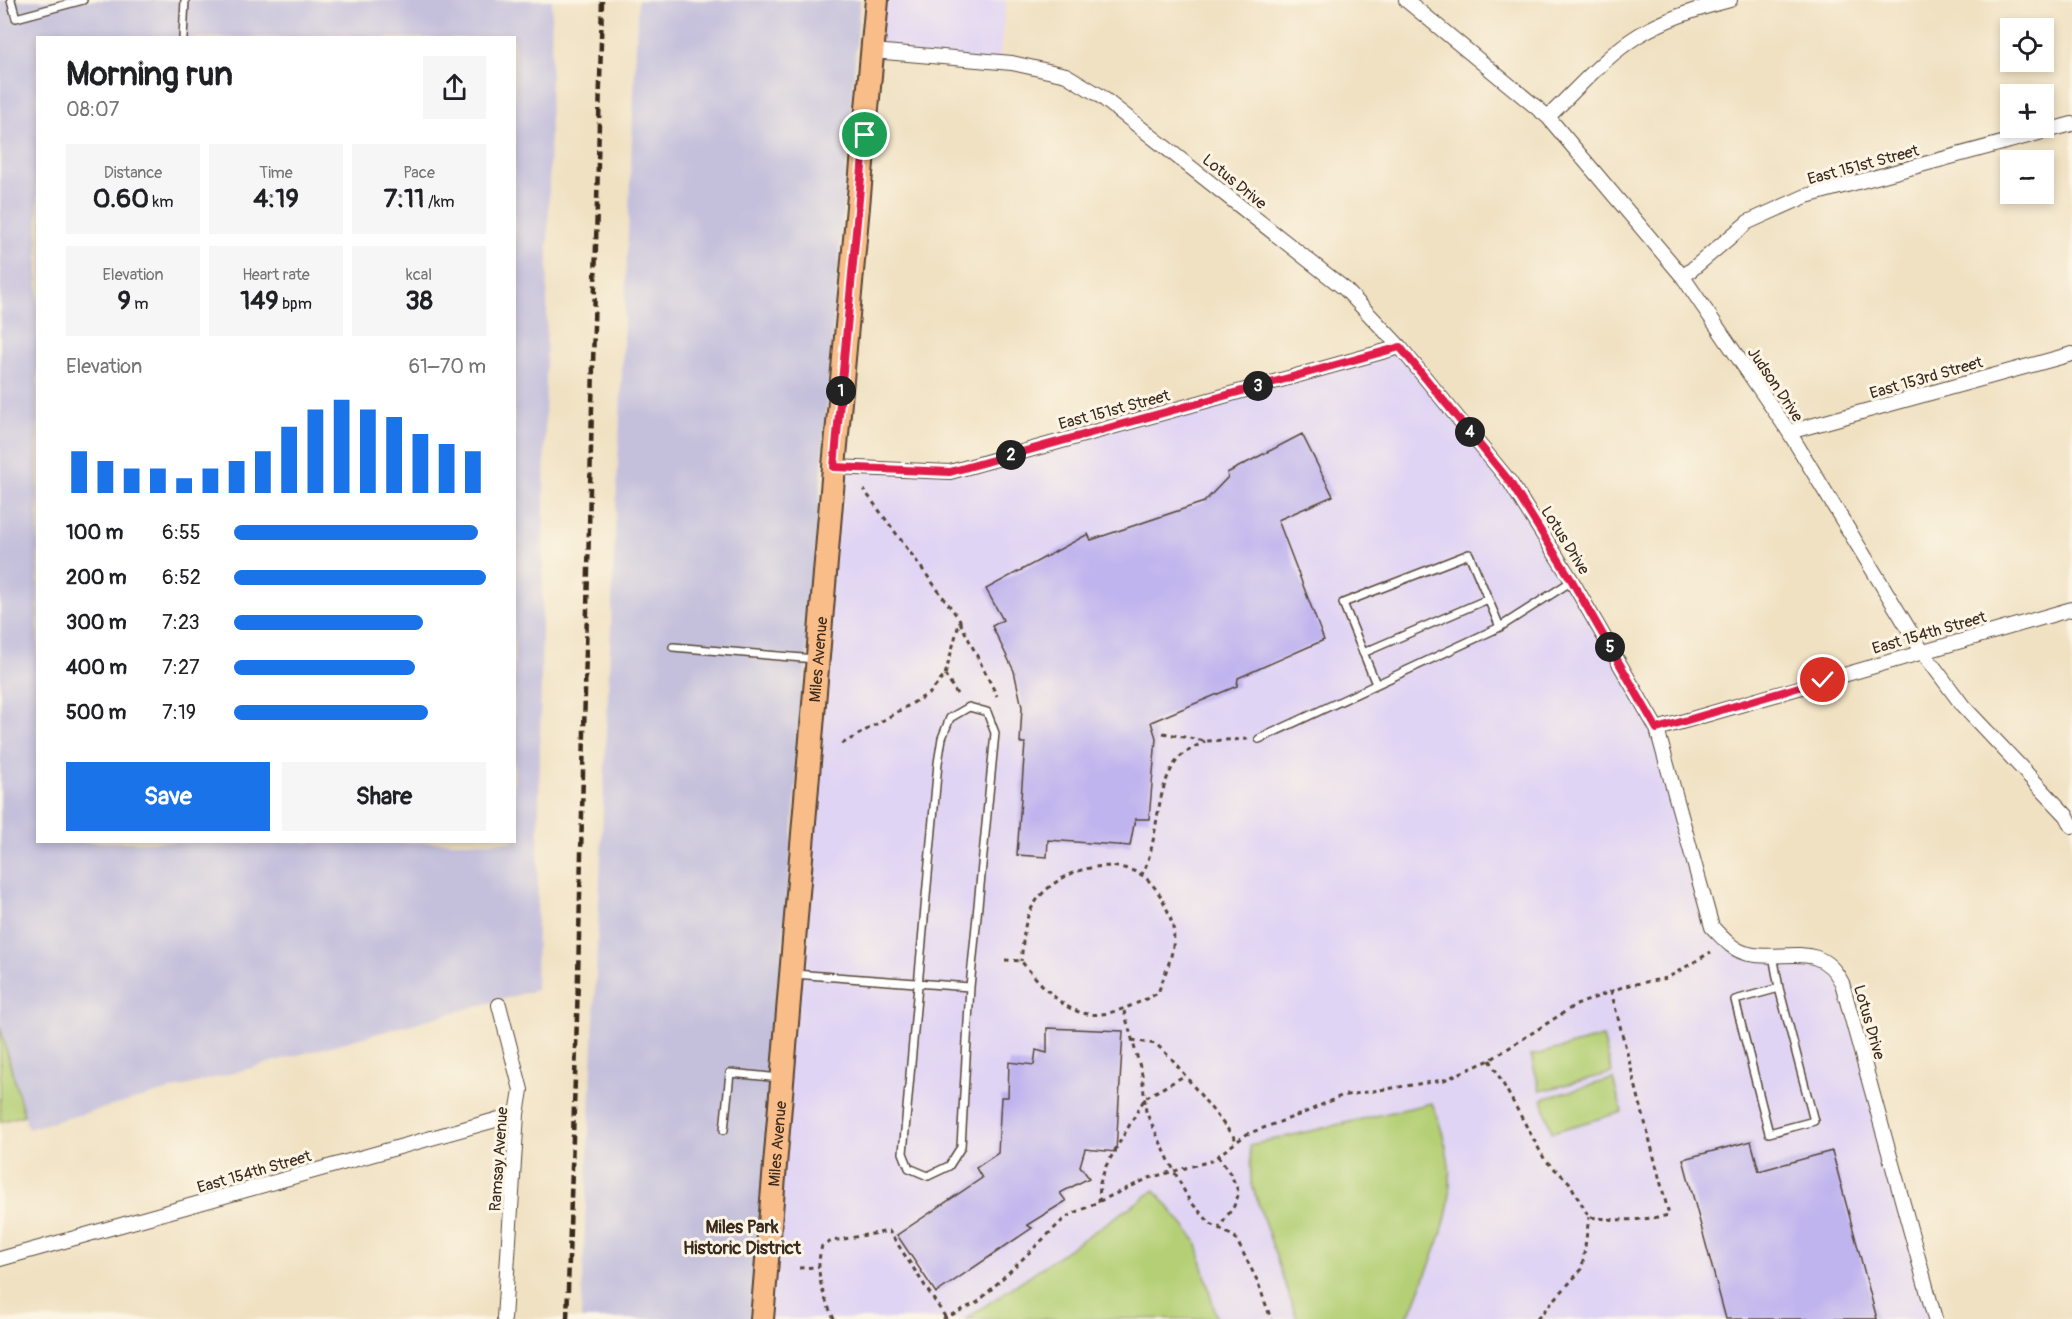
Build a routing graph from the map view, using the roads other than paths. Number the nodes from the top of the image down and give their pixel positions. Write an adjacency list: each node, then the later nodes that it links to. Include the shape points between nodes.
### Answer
1 (11, 0): 2 (lane, via 16,18)
2 (83, 0)
3 (184, 0): 7 (lane)
4 (877, 0): 8 (main road, Miles Avenue)
5 (1406, 0): 9 (street, Judson Drive)
6 (1730, 0): 9 (street, via 1691,10 1639,35)
7 (183, 36)
8 (873, 51): 12 (street, Lotus Drive, via 1012,63 1066,75 1099,95 1345,290); 15 (main road, Miles Avenue)
9 (1548, 117): 11 (street, Judson Drive)
10 (2072, 124): 11 (street, East 151st Street, via 1806,196 1748,222)
11 (1683, 277): 14 (street, Judson Drive)
12 (1400, 347): 15 (street, East 151st Street, via 950,472); 16 (street, Lotus Drive, via 1510,482)
13 (2072, 354): 14 (street, East 153rd Street)
14 (1789, 432): 21 (street, Judson Drive)
15 (834, 467): 23 (main road, Miles Avenue)
16 (1572, 581): 19 (lane); 25 (street, Lotus Drive)
17 (1488, 599): 19 (lane); 22 (lane); 22 (lane, via 1468,554 1343,603)
18 (2072, 609): 21 (street, East 154th Street)
19 (1500, 627): 24 (lane)
20 (673, 647): 23 (lane)
21 (1922, 651): 25 (street, East 154th Street); 27 (street, Judson Drive, via 1963,706 2067,816)
22 (1363, 653): 24 (lane)
23 (818, 659): 29 (main road, Miles Avenue)
24 (1376, 684): 26 (lane)
25 (1657, 729): 28 (street, Lotus Drive, via 1712,927 1730,946 1748,954)
26 (1259, 739)
27 (2072, 826)
28 (1773, 955): 32 (lane); 40 (street, Lotus Drive, via 1807,954 1835,970 1842,983)
29 (791, 974): 30 (lane); 34 (main road, Miles Avenue)
30 (920, 983): 31 (lane); 31 (lane, via 903,1153 909,1168 928,1176 949,1166 961,1147); 31 (lane, via 942,738 950,718 969,707 987,712 995,733)
31 (970, 987)
32 (1779, 988): 32 (lane, via 1814,1121 1769,1133 1735,1000)
33 (499, 1005): 35 (street, Ramsay Avenue, via 521,1090)
34 (783, 1078): 36 (lane, via 730,1073); 39 (main road, Miles Avenue)
35 (517, 1114): 37 (street, East 154th Street); 38 (street, Ramsay Avenue)
36 (724, 1130)
37 (0, 1259)
38 (504, 1319)
39 (762, 1319)
40 (1935, 1319)

